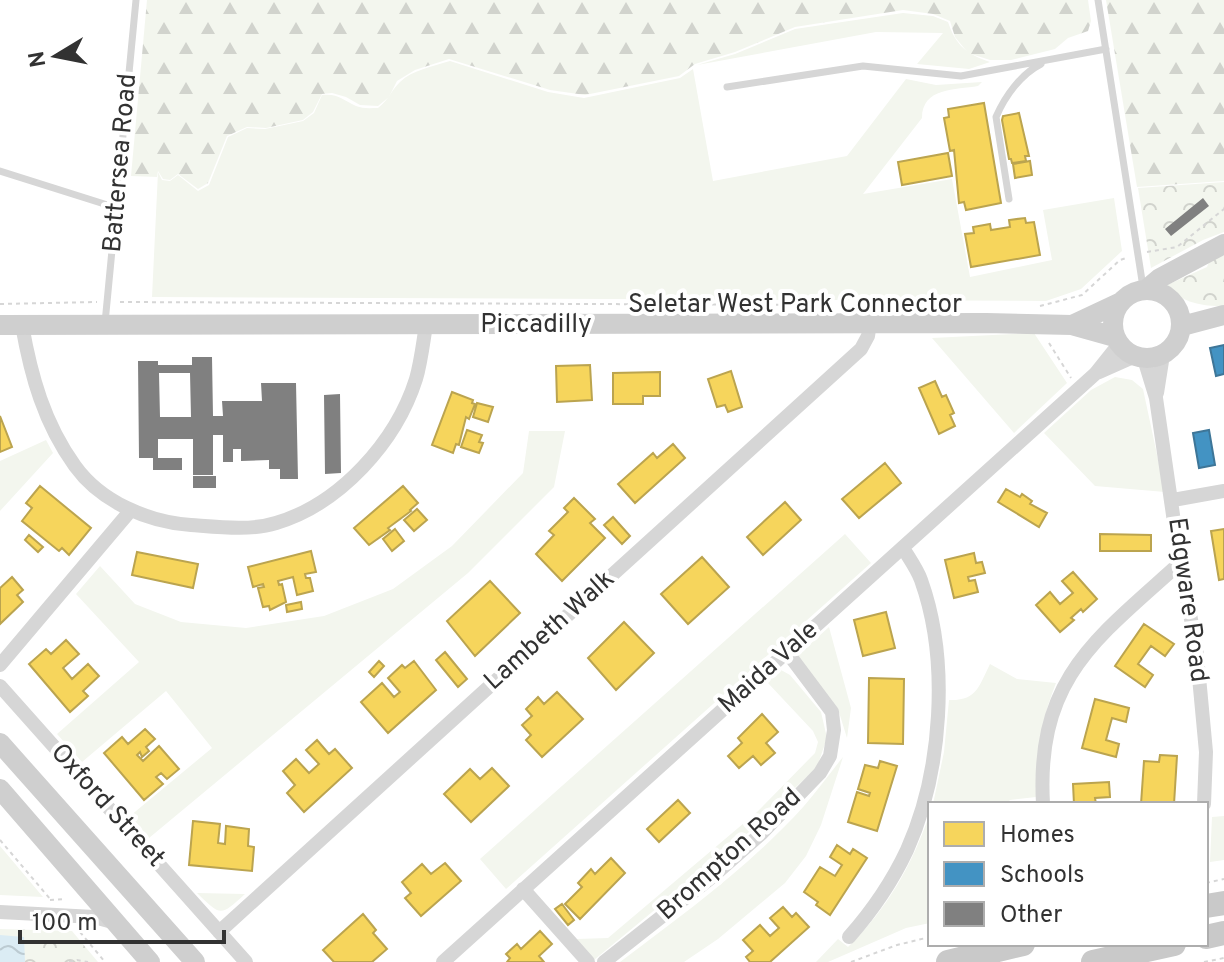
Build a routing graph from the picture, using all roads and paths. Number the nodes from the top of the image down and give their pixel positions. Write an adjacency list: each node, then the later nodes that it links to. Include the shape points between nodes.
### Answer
1 (136, 0): 8 (lane, Battersea Road)
2 (1098, 0): 3 (lane)
3 (1106, 49): 4 (lane); 11 (lane)
4 (1051, 59): 5 (lane, via 961,76 863,66); 7 (lane, via 1031,69 996,117)
5 (727, 87)
6 (0, 171): 8 (lane)
7 (1009, 199)
8 (117, 208): 13 (lane, Battersea Road)
9 (1224, 209): 11 (path, via 1177,247)
10 (1224, 244): 12 (street)
11 (1137, 254): 12 (lane); 17 (path, via 1120,260 1082,295)
12 (1145, 289): 14 (street); 25 (street, via 1168,296)
13 (108, 301): 15 (path, Seletar West Park Connector); 16 (path, Seletar West Park Connector); 24 (lane, Battersea Road)
14 (1121, 302): 23 (street, Piccadilly); 26 (street, via 1113,319)
15 (0, 304)
16 (826, 305)
17 (1034, 315): 19 (street, Piccadilly); 23 (street, Piccadilly); 27 (path)
18 (1224, 315): 25 (street)
19 (870, 323): 22 (street, Piccadilly); 43 (street, Lambeth Walk, via 861,349)
20 (0, 325): 21 (street, Piccadilly)
21 (22, 325): 24 (street, Piccadilly); 30 (street, via 47,420 76,468)
22 (426, 325): 24 (street, Piccadilly); 30 (street, via 416,380 383,444 356,476 316,506 275,524 225,527 167,524)
23 (1072, 325): 26 (street, Piccadilly)
24 (105, 326)
25 (1182, 326): 26 (street, via 1176,343)
26 (1135, 350): 27 (street, Maida Vale); 29 (street, Edgware Road, via 1156,398)
27 (1078, 389): 31 (street, Maida Vale)
28 (1224, 491): 29 (street)
29 (1173, 500): 32 (street, Edgware Road)
30 (131, 510): 34 (street)
31 (903, 548): 33 (street, Maida Vale); 44 (street, via 920,577 931,615 939,707 933,757 907,850 884,892)
32 (1180, 563): 38 (street, via 1096,639 1065,681 1051,714); 39 (street, Edgware Road, via 1196,645 1206,752)
33 (787, 652): 40 (street, Maida Vale); 56 (street, Brompton Road, via 832,712 830,756 820,773 712,877)
34 (0, 665)
35 (0, 686): 43 (street, Oxford Street)
36 (0, 743): 52 (street)
37 (0, 789): 42 (street)
38 (1043, 802)
39 (1204, 802)
40 (523, 889): 54 (street, Maida Vale); 55 (street)
41 (0, 912): 42 (street)
42 (116, 923): 51 (street)
43 (219, 932): 53 (street, Oxford Street)
44 (849, 937)
45 (928, 937): 57 (path)
46 (1013, 946): 58 (main road)
47 (1165, 946): 59 (main road)
48 (1224, 958): 60 (path)
49 (69, 962): 50 (path)
50 (88, 962)
51 (150, 962)
52 (195, 962)
53 (246, 962)
54 (443, 962)
55 (588, 962)
56 (604, 962)
57 (851, 962)
58 (948, 962)
59 (1093, 962)
60 (1204, 962)

